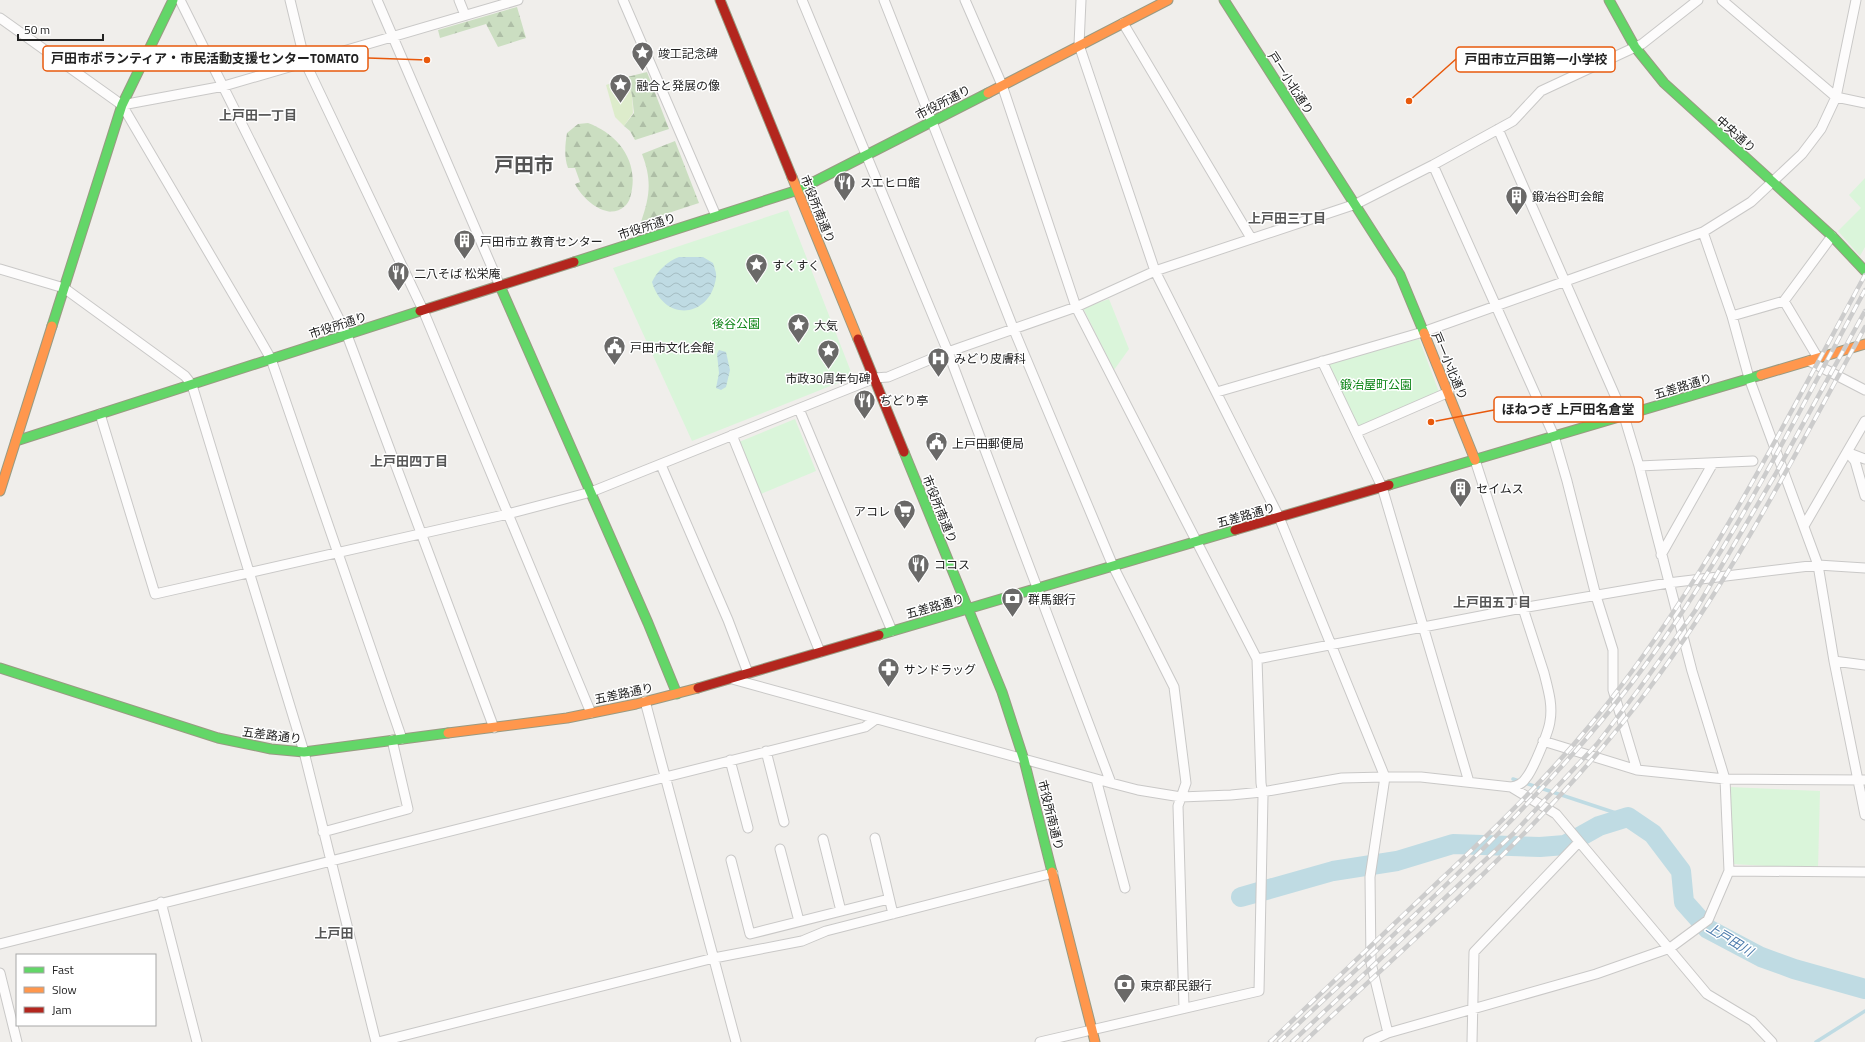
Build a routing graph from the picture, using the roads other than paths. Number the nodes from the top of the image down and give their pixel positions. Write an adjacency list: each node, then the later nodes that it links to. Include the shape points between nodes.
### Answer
1 (173, 0): 30 (street)
2 (180, 0): 27 (street)
3 (290, 0): 25 (street)
4 (377, 0): 22 (street)
5 (459, 0): 19 (street)
6 (518, 0): 19 (street)
7 (623, 0): 38 (street)
8 (720, 0): 36 (street, 市役所南通り)
9 (802, 0): 33 (street)
10 (884, 0): 31 (street)
11 (965, 0): 26 (street)
12 (1081, 0): 23 (street)
13 (1168, 0): 21 (street, 市役所通り)
14 (1224, 0): 37 (street, 戸一小北通り)
15 (1609, 0): 24 (street, 中央通り)
16 (1698, 0): 24 (street)
17 (1722, 0): 28 (street)
18 (1856, 0): 28 (street)
19 (465, 15): 22 (street)
20 (0, 18): 30 (street)
21 (1123, 23): 23 (street, 市役所通り); 41 (street)
22 (392, 35): 25 (street); 46 (street)
23 (1080, 45): 26 (street, 市役所通り); 43 (street)
24 (1635, 48): 32 (street, via 1541,91 1513,121); 35 (street, 中央通り, via 1676,95)
25 (305, 62): 27 (street); 51 (street)
26 (1002, 85): 31 (street, 市役所通り); 50 (street)
27 (224, 86): 30 (street); 55 (street)
28 (1836, 97): 29 (street); 35 (street, via 1821,129 1802,154)
29 (1865, 102)
30 (122, 105): 47 (street); 58 (street)
31 (932, 120): 33 (street, 市役所通り); 53 (street)
32 (1498, 129): 34 (street); 45 (street)
33 (866, 155): 36 (street, 市役所通り); 57 (street)
34 (1433, 165): 37 (street); 49 (street)
35 (1772, 183): 39 (street, via 1751,202); 40 (street, 中央通り)
36 (798, 190): 38 (street, 市役所通り); 61 (street, 市役所南通り)
37 (1356, 204): 41 (street); 54 (street, 戸一小北通り, via 1400,275)
38 (716, 216): 46 (street, 市役所通り)
39 (1703, 232): 45 (street); 52 (street)
40 (1832, 236): 44 (street, 中央通り); 48 (street)
41 (1250, 238): 43 (street)
42 (0, 270): 47 (street)
43 (1155, 271): 50 (street); 65 (street)
44 (1865, 271)
45 (1566, 281): 49 (street); 69 (street)
46 (500, 286): 51 (street, 市役所通り); 84 (street)
47 (64, 288): 63 (street, via 185,376); 74 (street)
48 (1784, 301): 52 (street); 59 (street)
49 (1495, 306): 54 (street); 73 (street)
50 (1076, 307): 53 (street); 90 (street)
51 (423, 310): 55 (street, 市役所通り); 86 (street)
52 (1732, 316): 62 (street)
53 (1014, 330): 57 (street); 94 (street)
54 (1423, 332): 60 (street); 66 (street, 戸一小北通り)
55 (347, 335): 58 (street, 市役所通り); 89 (street)
56 (1865, 344): 59 (street, 五差路通り)
57 (948, 352): 61 (street, via 888,376); 98 (street)
58 (271, 359): 63 (street, 市役所通り); 91 (street)
59 (1814, 359): 62 (street, 五差路通り); 64 (street)
60 (1322, 361): 65 (street); 71 (street)
61 (874, 378): 67 (street); 101 (street, 市役所南通り)
62 (1749, 378): 69 (street, 五差路通り); 88 (street)
63 (192, 385): 68 (street, 市役所通り); 96 (street)
64 (1865, 390)
65 (1217, 392): 87 (street)
66 (1449, 392): 71 (street); 77 (street, 戸一小北通り)
67 (799, 409): 72 (street); 103 (street)
68 (100, 414): 74 (street, 市役所通り); 96 (street, via 155,594)
69 (1624, 416): 73 (street, 五差路通り); 81 (street)
70 (1865, 421): 75 (street)
71 (1357, 432): 82 (street)
72 (732, 435): 80 (street); 105 (street)
73 (1554, 436): 77 (street, 五差路通り); 99 (street)
74 (16, 441): 83 (street)
75 (1848, 453): 76 (street); 85 (street, via 1855,461); 88 (street)
76 (1865, 459)
77 (1475, 460): 82 (street, 五差路通り); 100 (street, 戸一小北通り)
78 (1753, 461): 79 (street)
79 (1713, 463): 81 (street); 92 (street)
80 (661, 465): 84 (street); 110 (street, via 728,620)
81 (1639, 466): 92 (street)
82 (1382, 487): 87 (street, 五差路通り); 102 (street)
83 (0, 491)
84 (591, 492): 86 (street); 112 (street)
85 (1865, 496)
86 (508, 514): 89 (street); 114 (street)
87 (1279, 517): 90 (street, 五差路通り); 104 (street)
88 (1804, 526): 93 (street)
89 (422, 534): 91 (street); 116 (street)
90 (1196, 542): 94 (street, 五差路通り); 106 (street)
91 (338, 553): 96 (street); 117 (street)
92 (1661, 555): 97 (street)
93 (1818, 565): 95 (street); 97 (street); 107 (street)
94 (1113, 566): 98 (street, 五差路通り); 134 (street, via 1174,687 1186,783)
95 (1865, 568)
96 (249, 573): 121 (street)
97 (1668, 584): 99 (street); 128 (street)
98 (1037, 588): 101 (street, 五差路通り); 131 (street)
99 (1596, 596): 100 (street); 124 (street, via 1613,650 1613,690)
100 (1522, 608): 102 (street); 119 (street, 戸一小北通り, via 1544,673 1550,700 1550,722)
101 (968, 609): 103 (street, 五差路通り); 123 (street, 市役所南通り, via 1002,692)
102 (1424, 627): 104 (street); 130 (street)
103 (892, 631): 105 (street, 五差路通り)
104 (1332, 645): 106 (street); 126 (street)
105 (820, 652): 110 (street, 五差路通り)
106 (1257, 659): 133 (street)
107 (1834, 661): 108 (street); 129 (street)
108 (1865, 665)
109 (0, 668): 121 (street, 五差路通り, via 218,738 266,748)
110 (748, 673): 111 (street, 五差路通り)
111 (731, 679): 112 (street, 五差路通り); 115 (street)
112 (677, 694): 113 (street, 五差路通り)
113 (645, 702): 114 (street, 五差路通り); 125 (street)
114 (591, 713): 116 (street, 五差路通り)
115 (876, 719): 120 (street, via 865,727); 123 (street)
116 (494, 728): 117 (street, 五差路通り)
117 (402, 739): 118 (street, 五差路通り)
118 (392, 740): 121 (street, 五差路通り); 138 (street, via 408,809)
119 (1543, 741): 124 (street); 132 (street, 戸一小北通り, via 1527,778)
120 (766, 751): 122 (street); 136 (street)
121 (304, 752): 138 (street)
122 (730, 760): 125 (street); 137 (street)
123 (1024, 760): 127 (street); 147 (street, 市役所南通り)
124 (1637, 770): 128 (street)
125 (665, 776): 144 (street); 156 (street)
126 (1385, 776): 130 (street); 133 (street, via 1342,778); 161 (street, via 1370,877 1371,963)
127 (1096, 779): 131 (street); 148 (street)
128 (1725, 779): 129 (street); 145 (street)
129 (1861, 780): 135 (street)
130 (1469, 782): 132 (street)
131 (1111, 783): 134 (street)
132 (1514, 787): 141 (street, via 1556,814)
133 (1262, 792): 134 (street); 158 (street, via 1259,991)
134 (1180, 796): 158 (street, via 1178,806)
135 (1865, 815)
136 (784, 822)
137 (748, 828)
138 (323, 832): 144 (street)
139 (875, 838): 149 (street)
140 (824, 839): 151 (street)
141 (1578, 843): 155 (street); 159 (street, via 1474,952)
142 (780, 850): 153 (street)
143 (731, 860): 153 (street, via 750,934)
144 (330, 861): 150 (street); 164 (street)
145 (1729, 871): 146 (street); 155 (street, via 1708,920)
146 (1865, 872)
147 (1053, 873): 152 (street); 160 (street, 市役所南通り)
148 (1124, 888)
149 (889, 898): 151 (street); 152 (street)
150 (161, 902): 154 (street); 163 (street)
151 (841, 911): 153 (street)
152 (893, 914): 156 (street, via 826,931 802,940)
153 (799, 921)
154 (0, 944)
155 (1670, 948): 159 (street, via 1596,974); 170 (street, via 1707,994 1752,1021)
156 (714, 958): 164 (street); 165 (street)
157 (0, 973): 162 (street)
158 (1184, 1008): 160 (street)
159 (1472, 1010): 161 (street); 169 (street)
160 (1091, 1029): 166 (street); 167 (street, 市役所南通り)
161 (1388, 1033): 168 (street)
162 (17, 1042)
163 (197, 1042)
164 (377, 1042)
165 (736, 1042)
166 (1040, 1042)
167 (1095, 1042)
168 (1368, 1042)
169 (1472, 1042)
170 (1772, 1042)

